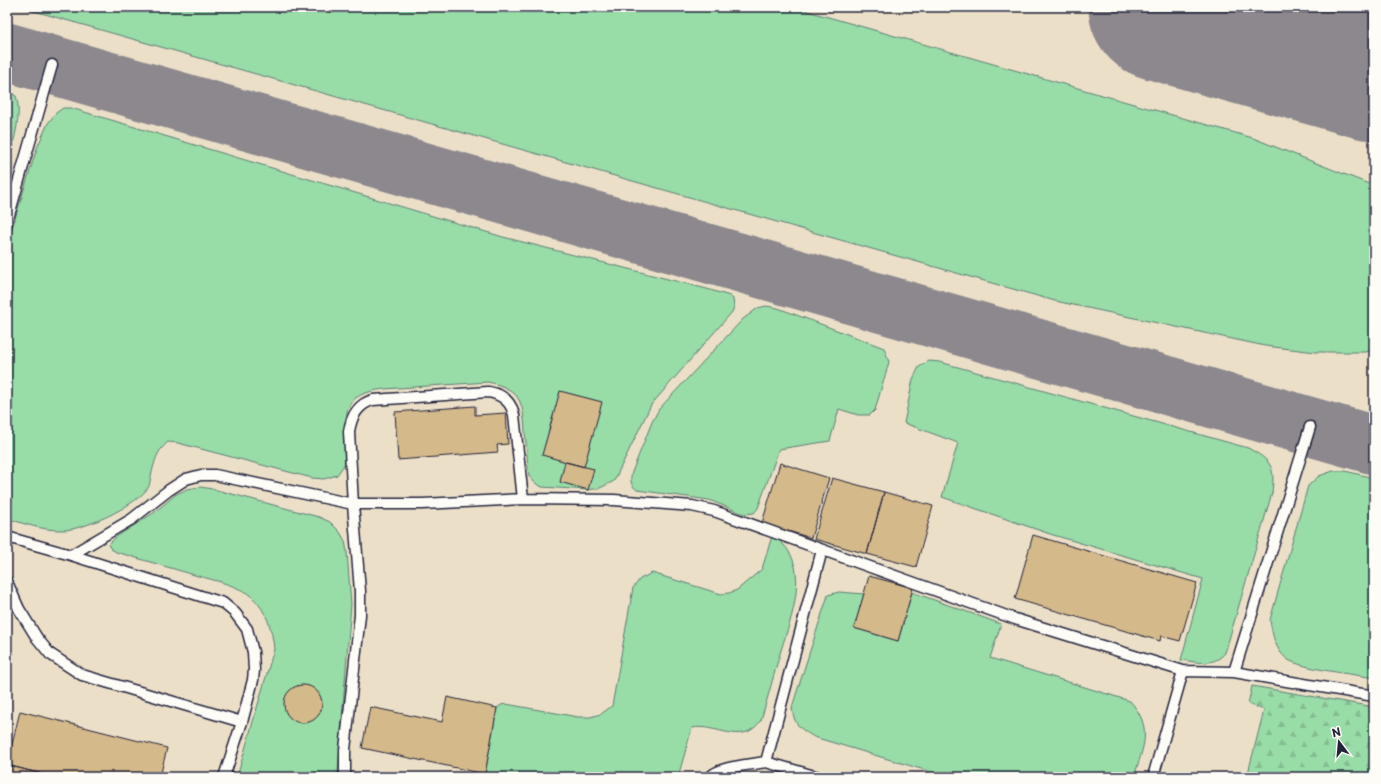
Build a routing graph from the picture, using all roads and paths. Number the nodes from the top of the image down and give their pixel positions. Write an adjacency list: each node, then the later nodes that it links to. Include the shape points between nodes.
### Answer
1 (52, 65): 2 (lane)
2 (7, 222)
3 (1310, 427): 11 (lane)
4 (523, 499): 5 (lane, via 422,504); 5 (lane, via 512,406 504,398 488,392 366,402 350,424); 7 (lane, via 614,500 692,506 714,511)
5 (353, 504): 8 (lane, via 215,475 201,475 186,479 132,519); 16 (lane, via 360,615 345,750)
6 (7, 537): 8 (lane)
7 (822, 550): 10 (lane, via 1015,619); 14 (lane)
8 (71, 555): 13 (lane, via 223,603 235,613 247,629 253,652 253,680)
9 (7, 582): 13 (lane, via 37,638 50,654 82,675)
10 (1182, 671): 11 (lane); 19 (lane)
11 (1234, 672): 12 (lane)
12 (1374, 696)
13 (242, 722): 15 (lane)
14 (766, 762): 17 (lane, via 721,770); 18 (lane)
15 (224, 777)
16 (345, 777)
17 (710, 777)
18 (818, 777)
19 (1153, 777)

